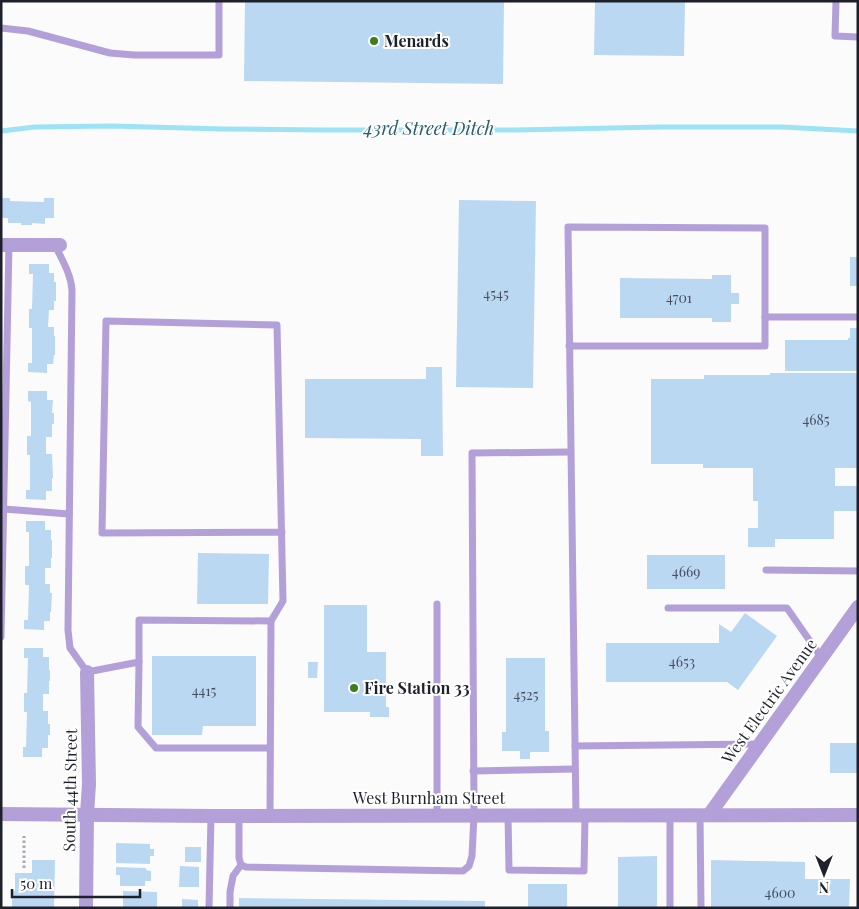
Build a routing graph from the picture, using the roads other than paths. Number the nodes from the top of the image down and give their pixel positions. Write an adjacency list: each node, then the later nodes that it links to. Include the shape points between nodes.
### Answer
1 (219, 1): 3 (lane, via 219,55 110,53 28,31)
2 (836, 1): 4 (lane, via 835,36)
3 (1, 28)
4 (858, 37)
5 (5, 245): 6 (street); 11 (lane)
6 (57, 245): 12 (lane, via 72,290)
7 (765, 317): 8 (lane); 9 (lane, via 765,346); 9 (lane, via 765,228 568,227)
8 (858, 317)
9 (568, 346): 10 (lane)
10 (570, 452): 25 (lane); 28 (lane, via 472,453)
11 (3, 513): 12 (lane); 20 (lane)
12 (69, 514): 23 (lane, via 68,641)
13 (282, 532): 13 (lane, via 277,325 106,321 102,533); 19 (lane, via 284,601)
14 (766, 570): 15 (lane)
15 (858, 571)
16 (437, 604): 31 (lane)
17 (858, 606): 21 (street, West Electric Avenue)
18 (668, 608): 21 (lane, via 787,608)
19 (271, 621): 22 (lane, via 139,620); 26 (lane)
20 (1, 637)
21 (821, 658): 24 (street, West Electric Avenue)
22 (139, 662): 23 (lane); 26 (lane, via 138,727 156,748)
23 (87, 672): 30 (street, South 44th Street)
24 (759, 744): 25 (lane); 36 (street, West Electric Avenue)
25 (575, 746): 27 (lane)
26 (270, 748): 40 (lane)
27 (575, 770): 28 (lane); 34 (lane)
28 (474, 771): 32 (lane)
29 (1, 814): 30 (street, West Burnham Street)
30 (87, 814): 38 (street, West Burnham Street); 42 (street, South 44th Street)
31 (437, 815): 32 (street, West Burnham Street); 40 (street, West Burnham Street)
32 (474, 815): 33 (street, West Burnham Street); 41 (lane, via 472,856 464,871)
33 (508, 815): 34 (street, West Burnham Street); 34 (lane, via 509,870 584,871)
34 (580, 815): 35 (street, West Burnham Street)
35 (670, 815): 36 (street, West Burnham Street); 45 (lane)
36 (705, 815): 37 (street, West Burnham Street); 46 (lane)
37 (858, 815)
38 (211, 816): 39 (street, West Burnham Street); 43 (lane)
39 (239, 816): 40 (street, West Burnham Street); 41 (lane)
40 (270, 816)
41 (241, 865): 44 (lane, via 233,876)
42 (86, 908)
43 (209, 908)
44 (230, 908)
45 (670, 908)
46 (701, 908)

